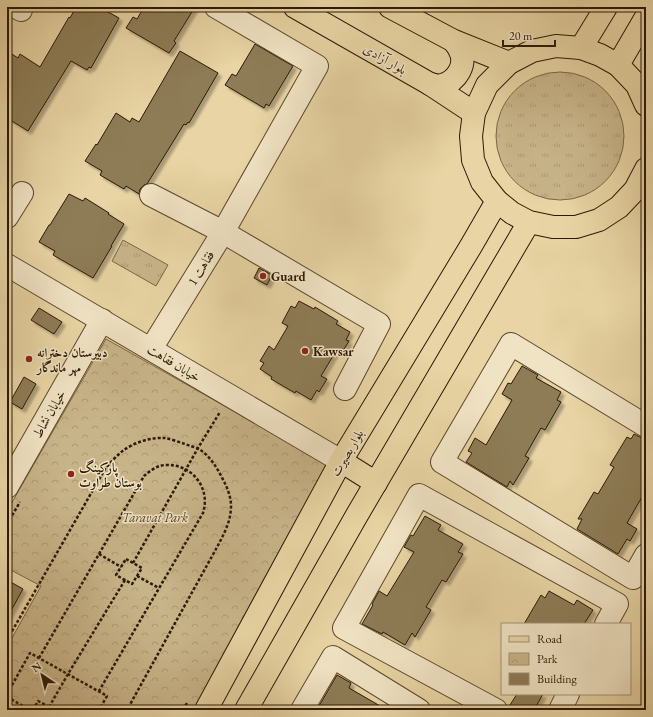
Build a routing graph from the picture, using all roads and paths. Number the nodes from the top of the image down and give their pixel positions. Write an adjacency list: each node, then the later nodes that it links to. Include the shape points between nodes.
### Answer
1 (216, 7): 20 (street, فقاهت 1, via 317,66)
2 (295, 7): 10 (main road, بلوار آزادی)
3 (390, 7): 6 (main road)
4 (606, 7): 7 (main road)
5 (646, 17): 9 (main road)
6 (454, 41): 8 (main road); 10 (main road, via 460,50 462,62 459,72 452,81 441,85)
7 (581, 48): 8 (main road, via 556,46 532,51); 9 (main road)
8 (509, 63): 12 (main road, via 487,85)
9 (618, 65): 11 (main road, via 637,85)
10 (430, 84): 12 (main road, بلوار آزادی)
11 (646, 105)
12 (474, 113): 17 (main road, via 470,136 473,160 482,182)
13 (646, 169): 15 (main road)
14 (22, 193): 18 (street)
15 (641, 193): 19 (main road, via 599,220 576,227 553,227)
16 (151, 195): 20 (street)
17 (497, 201): 19 (main road, via 512,213); 28 (main road, بلوار بصیرت)
18 (7, 217)
19 (530, 222): 30 (main road)
20 (223, 232): 23 (street, فقاهت 1); 24 (street, via 379,324)
21 (7, 264): 22 (street, خیابان فقاهت)
22 (102, 320): 23 (street, خیابان فقاهت); 31 (street, خیابان نشاط)
23 (151, 349): 25 (street, خیابان فقاهت)
24 (345, 389)
25 (221, 405): 27 (path); 28 (street, خیابان فقاهت)
26 (646, 426): 34 (street, via 511,344 442,462 633,578)
27 (198, 448): 29 (path); 41 (path, via 165,438 149,439 125,449 115,458 105,469); 53 (path, via 210,458 224,480 229,492 230,518 216,549)
28 (341, 461): 30 (main road); 47 (main road, بلوار بصیرت)
29 (186, 470): 33 (path, via 165,465 151,470 144,476); 35 (path); 39 (path, via 194,475 203,488 204,508)
30 (376, 483): 55 (main road)
31 (14, 493): 32 (path)
32 (7, 524)
33 (98, 554): 36 (path); 42 (path)
34 (646, 555)
35 (133, 563): 36 (path, via 126,559); 37 (path, via 142,568)
36 (121, 567): 38 (path, via 116,576)
37 (137, 576): 38 (path, via 132,584); 39 (path)
38 (125, 580): 43 (path)
39 (159, 588): 44 (path)
40 (607, 623): 58 (street, via 617,604 419,495 344,628)
41 (7, 640)
42 (39, 658): 43 (path); 46 (path, via 30,653)
43 (68, 674): 44 (path); 48 (path)
44 (98, 691): 52 (path, via 107,696)
45 (568, 695): 59 (street)
46 (7, 696): 49 (path)
47 (198, 703): 54 (path)
48 (50, 707): 50 (path, via 38,701); 51 (path)
49 (30, 710)
50 (33, 710)
51 (55, 710)
52 (99, 710)
53 (127, 710)
54 (183, 710)
55 (246, 710)
56 (302, 710): 57 (street, via 333,657)
57 (419, 710)
58 (496, 710)
59 (560, 710)

